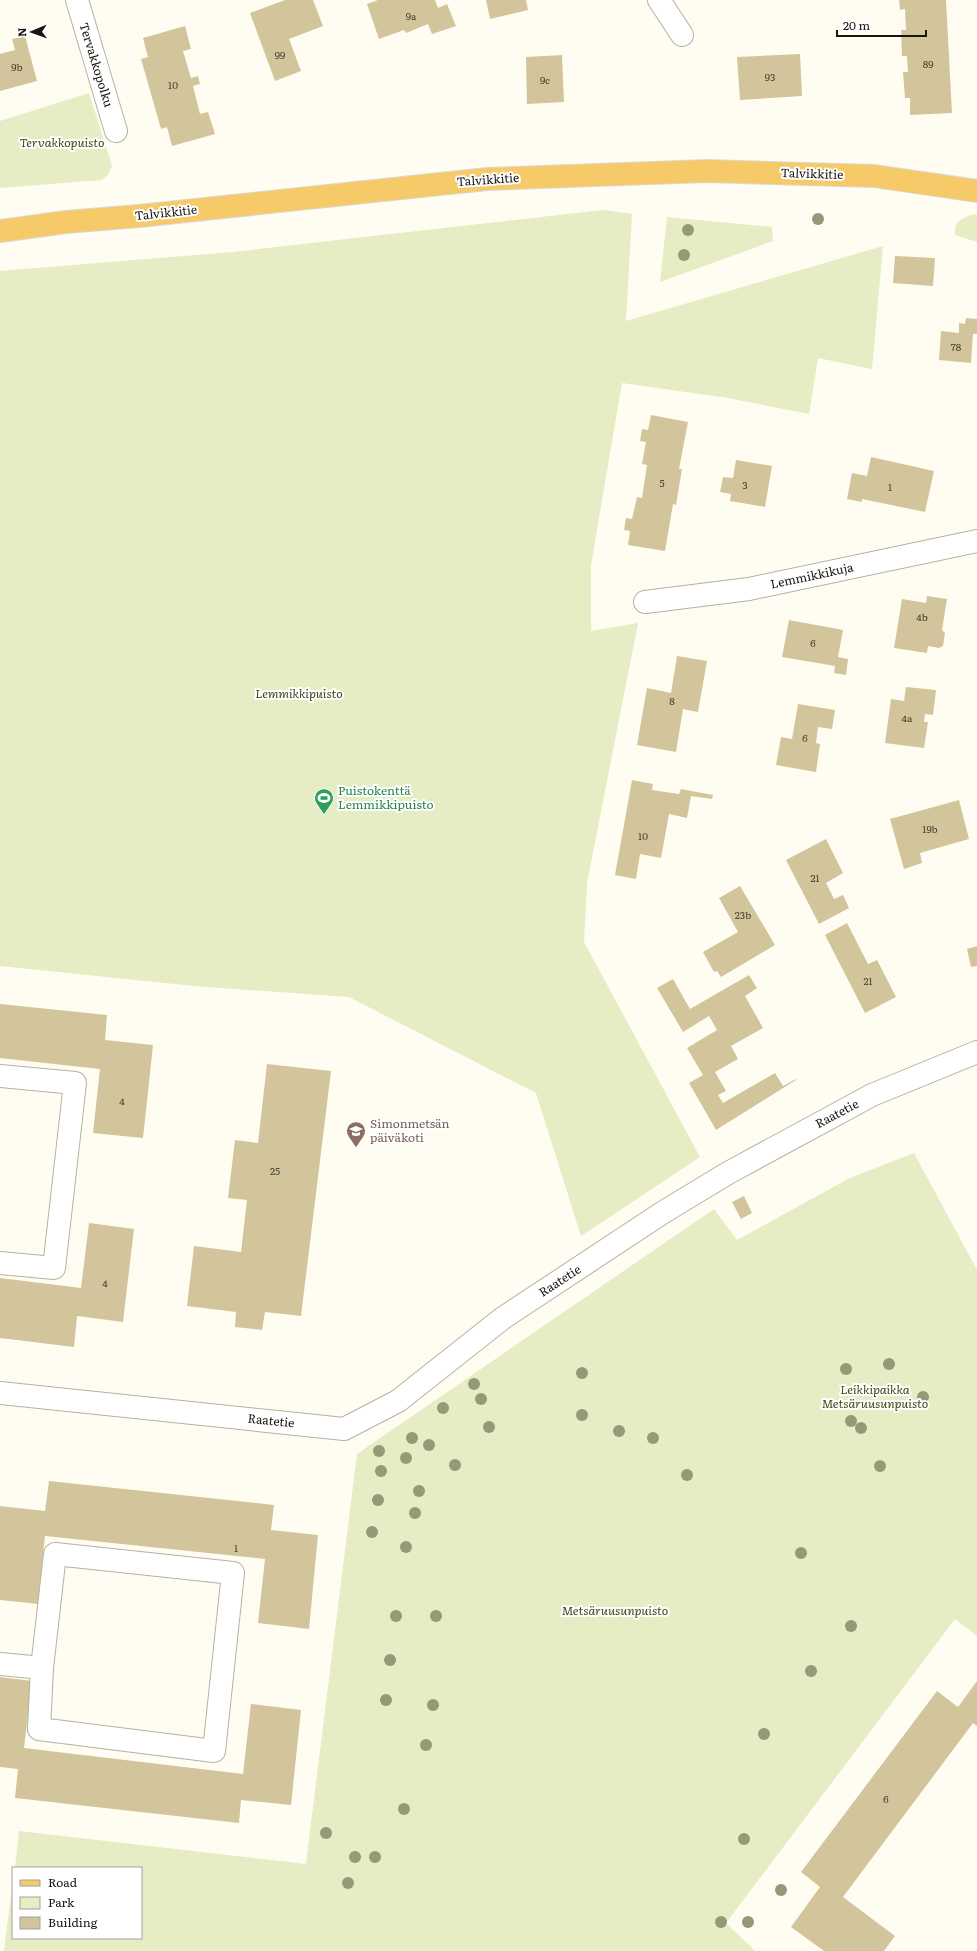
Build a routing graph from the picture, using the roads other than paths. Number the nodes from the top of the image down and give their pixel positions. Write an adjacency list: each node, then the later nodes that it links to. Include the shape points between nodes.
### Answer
1 (77, 0): 4 (street, Tervakkopolku)
2 (658, 0): 3 (street)
3 (682, 35)
4 (116, 131)
5 (977, 192): 6 (main road, Talvikkitie, via 874,176 707,171 487,178)
6 (0, 231)
7 (977, 542): 8 (street, Lemmikkikuja, via 749,589)
8 (645, 602)
9 (977, 1052): 12 (street, Raatetie, via 872,1095 728,1173 662,1213 503,1318 398,1400 344,1429)
10 (0, 1076): 11 (street, via 75,1083 54,1268)
11 (0, 1263)
12 (0, 1393)
13 (0, 1664): 14 (street)
14 (42, 1668): 14 (street, via 39,1729 214,1751 232,1573 55,1554)

